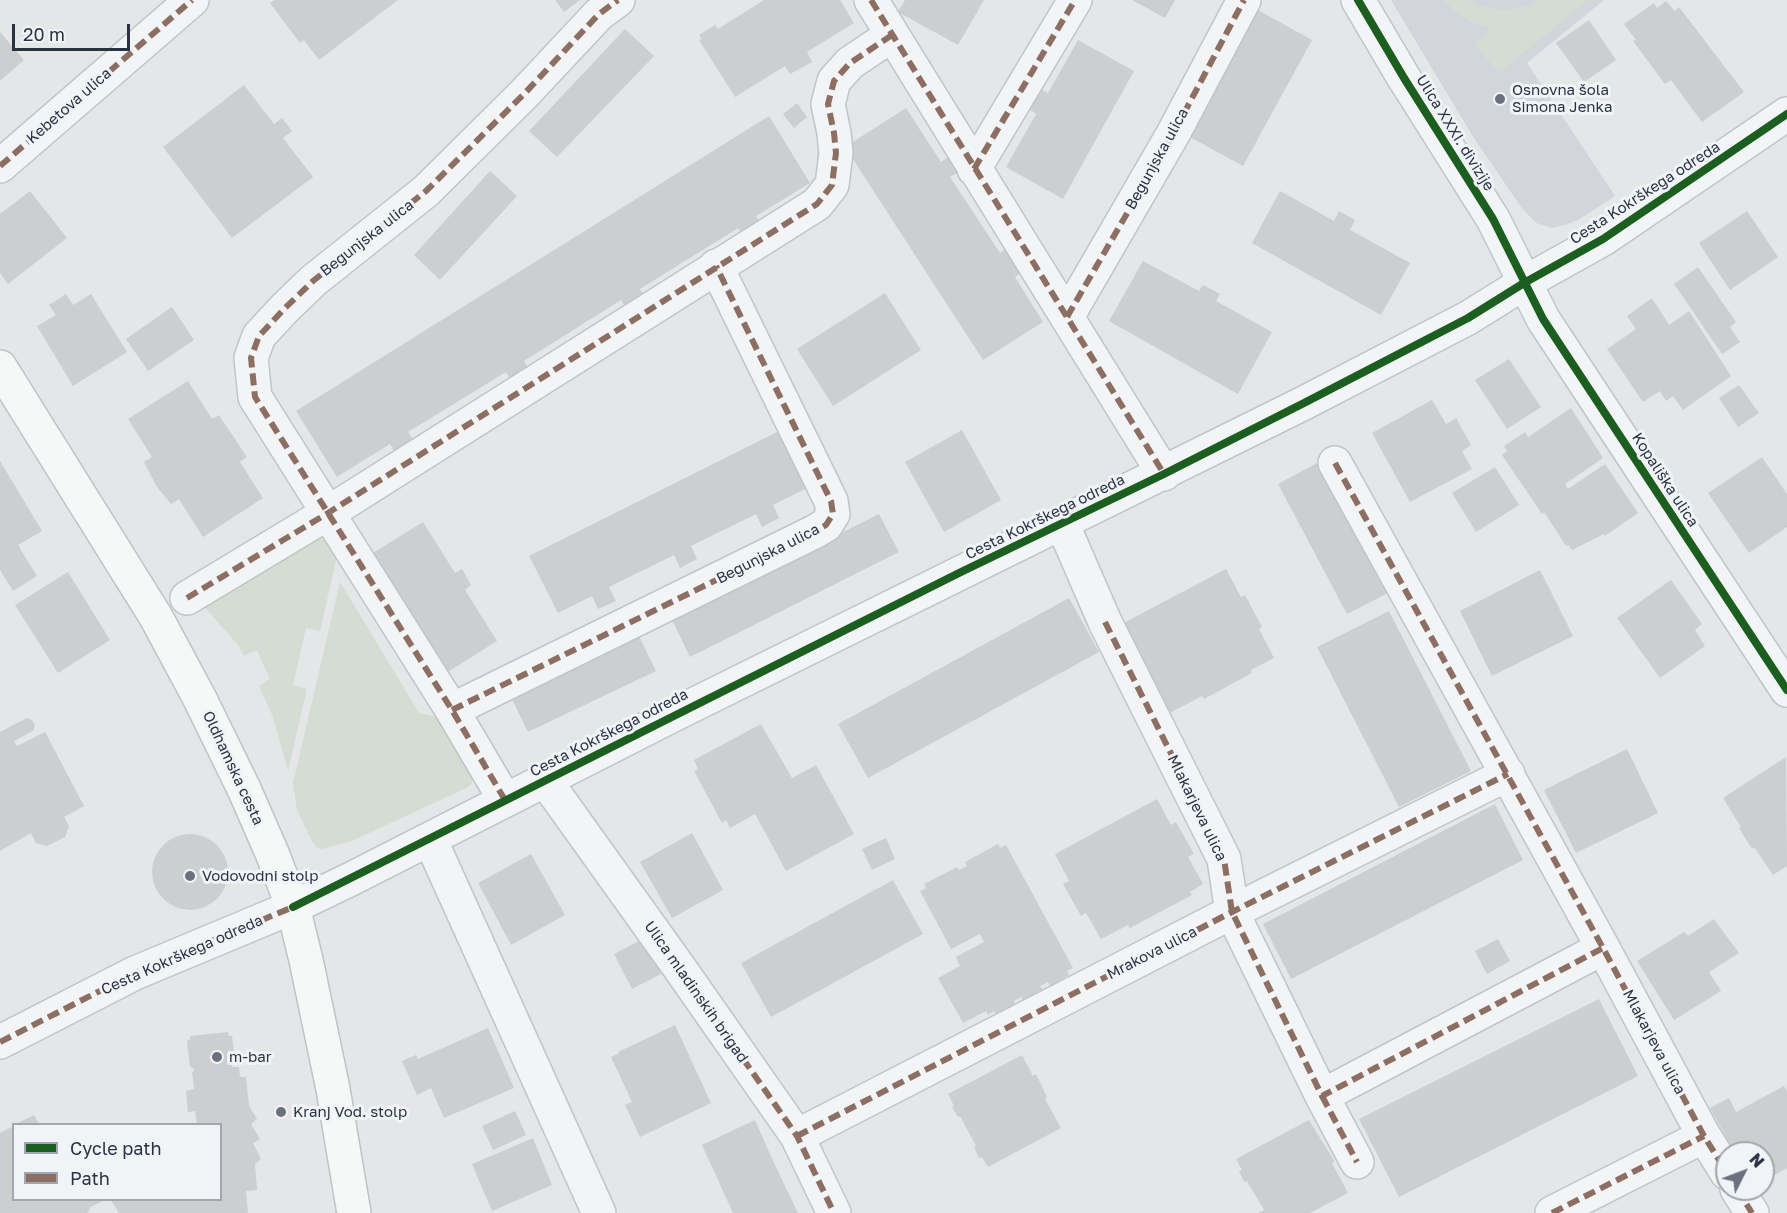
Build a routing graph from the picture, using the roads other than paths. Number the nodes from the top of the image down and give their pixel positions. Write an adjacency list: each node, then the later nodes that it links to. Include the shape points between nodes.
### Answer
1 (192, 0): 9 (street, Kebetova ulica)
2 (618, 0): 17 (street, Begunjska ulica, via 599,14 426,191 313,281 259,336 251,358 255,396)
3 (871, 0): 7 (street)
4 (1075, 0): 10 (street)
5 (1244, 0): 13 (street, Begunjska ulica, via 1173,134)
6 (1358, 0): 12 (street, Ulica XXXI. divizije, via 1493,219)
7 (892, 35): 10 (street); 11 (street, via 850,63 834,81 828,104 836,153 832,185 817,204)
8 (1787, 114): 12 (street, Cesta Kokrškega odreda, via 1603,239)
9 (0, 166)
10 (974, 169): 13 (street)
11 (716, 266): 17 (street); 21 (street, Begunjska ulica, via 834,514 814,532)
12 (1524, 283): 16 (street, Cesta Kokrškega odreda, via 1468,318); 20 (street, Kopališka ulica, via 1543,319)
13 (1067, 317): 16 (street)
14 (0, 367): 26 (main road, Oldhamska cesta, via 156,617 244,789)
15 (1335, 463): 22 (street, Mlakarjeva ulica)
16 (1164, 474): 18 (street, Cesta Kokrškega odreda)
17 (339, 506): 19 (street); 21 (street, Begunjska ulica)
18 (1062, 523): 23 (street, Cesta Kokrškega odreda); 27 (street, Mlakarjeva ulica, via 1105,622 1224,860)
19 (187, 598)
20 (1787, 690)
21 (452, 710): 24 (street, Begunjska ulica)
22 (1508, 774): 27 (street, Mrakova ulica); 28 (street, Mlakarjeva ulica)
23 (544, 780): 24 (street, Cesta Kokrškega odreda); 31 (street, Ulica mladinskih brigad)
24 (505, 800): 25 (street, Cesta Kokrškega odreda)
25 (430, 838): 26 (street, Cesta Kokrškega odreda); 36 (street)
26 (293, 907): 29 (street, Cesta Kokrškega odreda, via 135,974); 35 (main road, Oldhamska cesta, via 333,1089)
27 (1232, 912): 30 (street, Mlakarjeva ulica); 31 (street, Mrakova ulica)
28 (1603, 948): 30 (street); 32 (street, Mlakarjeva ulica)
29 (0, 1042)
30 (1322, 1096): 34 (street, Mlakarjeva ulica)
31 (797, 1136): 37 (street, Ulica mladinskih brigad)
32 (1704, 1136): 33 (street, Mlakarjeva ulica); 38 (street)
33 (1715, 1154)
34 (1357, 1162)
35 (354, 1213)
36 (598, 1213)
37 (834, 1213)
38 (1552, 1213)

